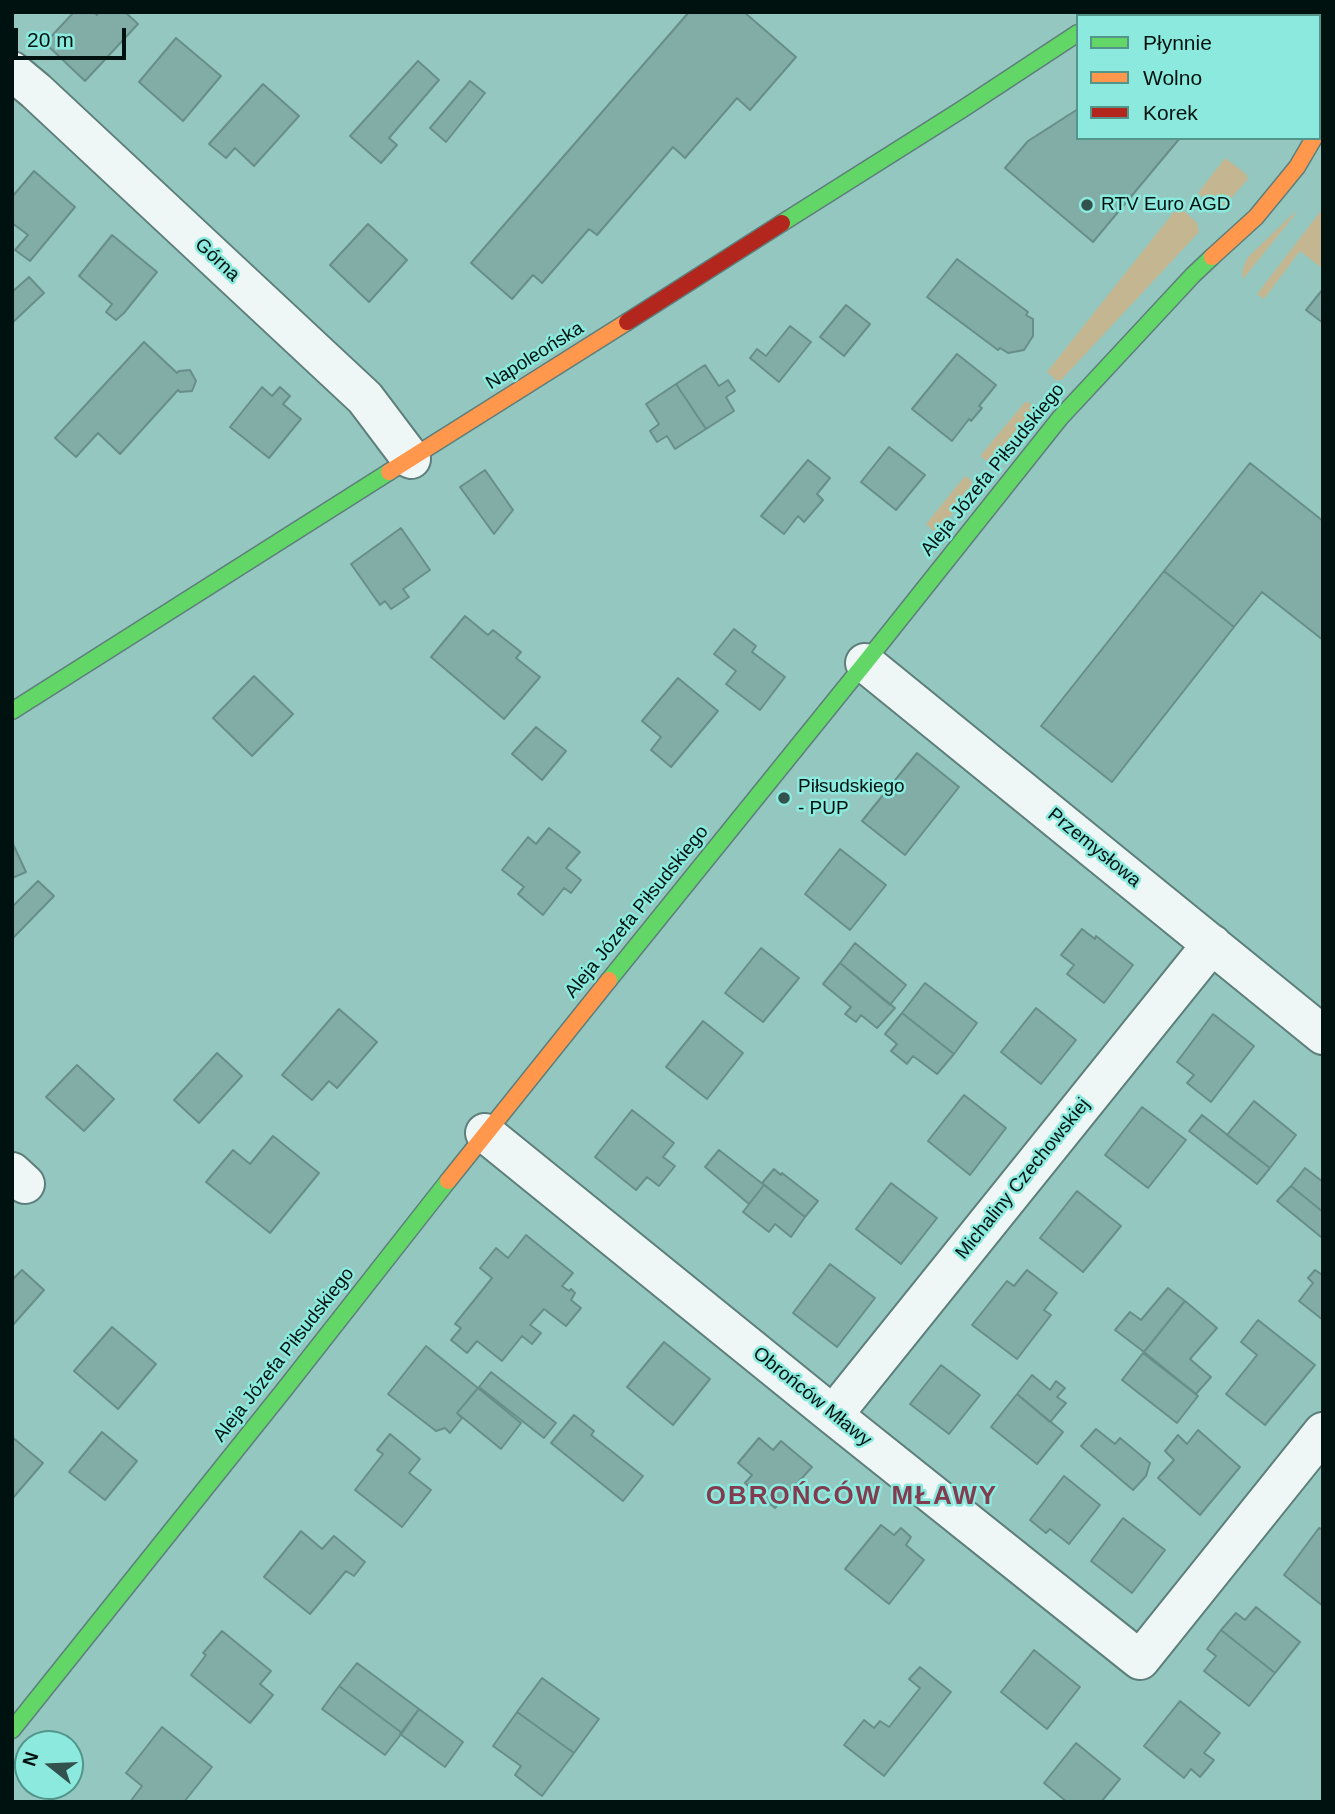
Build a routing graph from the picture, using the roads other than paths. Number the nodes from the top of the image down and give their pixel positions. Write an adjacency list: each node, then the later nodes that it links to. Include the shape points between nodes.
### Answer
1 (1076, 34): 4 (main road, Napoleońska)
2 (12, 71): 4 (street, Górna, via 365,398)
3 (1313, 140): 5 (main road, Aleja Józefa Piłsudskiego, via 1256,216 1193,275 1060,418)
4 (411, 459): 6 (main road, Napoleońska)
5 (865, 663): 7 (street, Przemysłowa); 9 (main road, Aleja Józefa Piłsudskiego)
6 (12, 711)
7 (1212, 944): 8 (street, Przemysłowa); 10 (street, Michaliny Czechowskiej)
8 (1323, 1035)
9 (485, 1133): 10 (street, Obrońców Mławy); 12 (main road, Aleja Józefa Piłsudskiego)
10 (833, 1415): 11 (street, Obrońców Mławy, via 1140,1660)
11 (1323, 1432)
12 (12, 1730)

